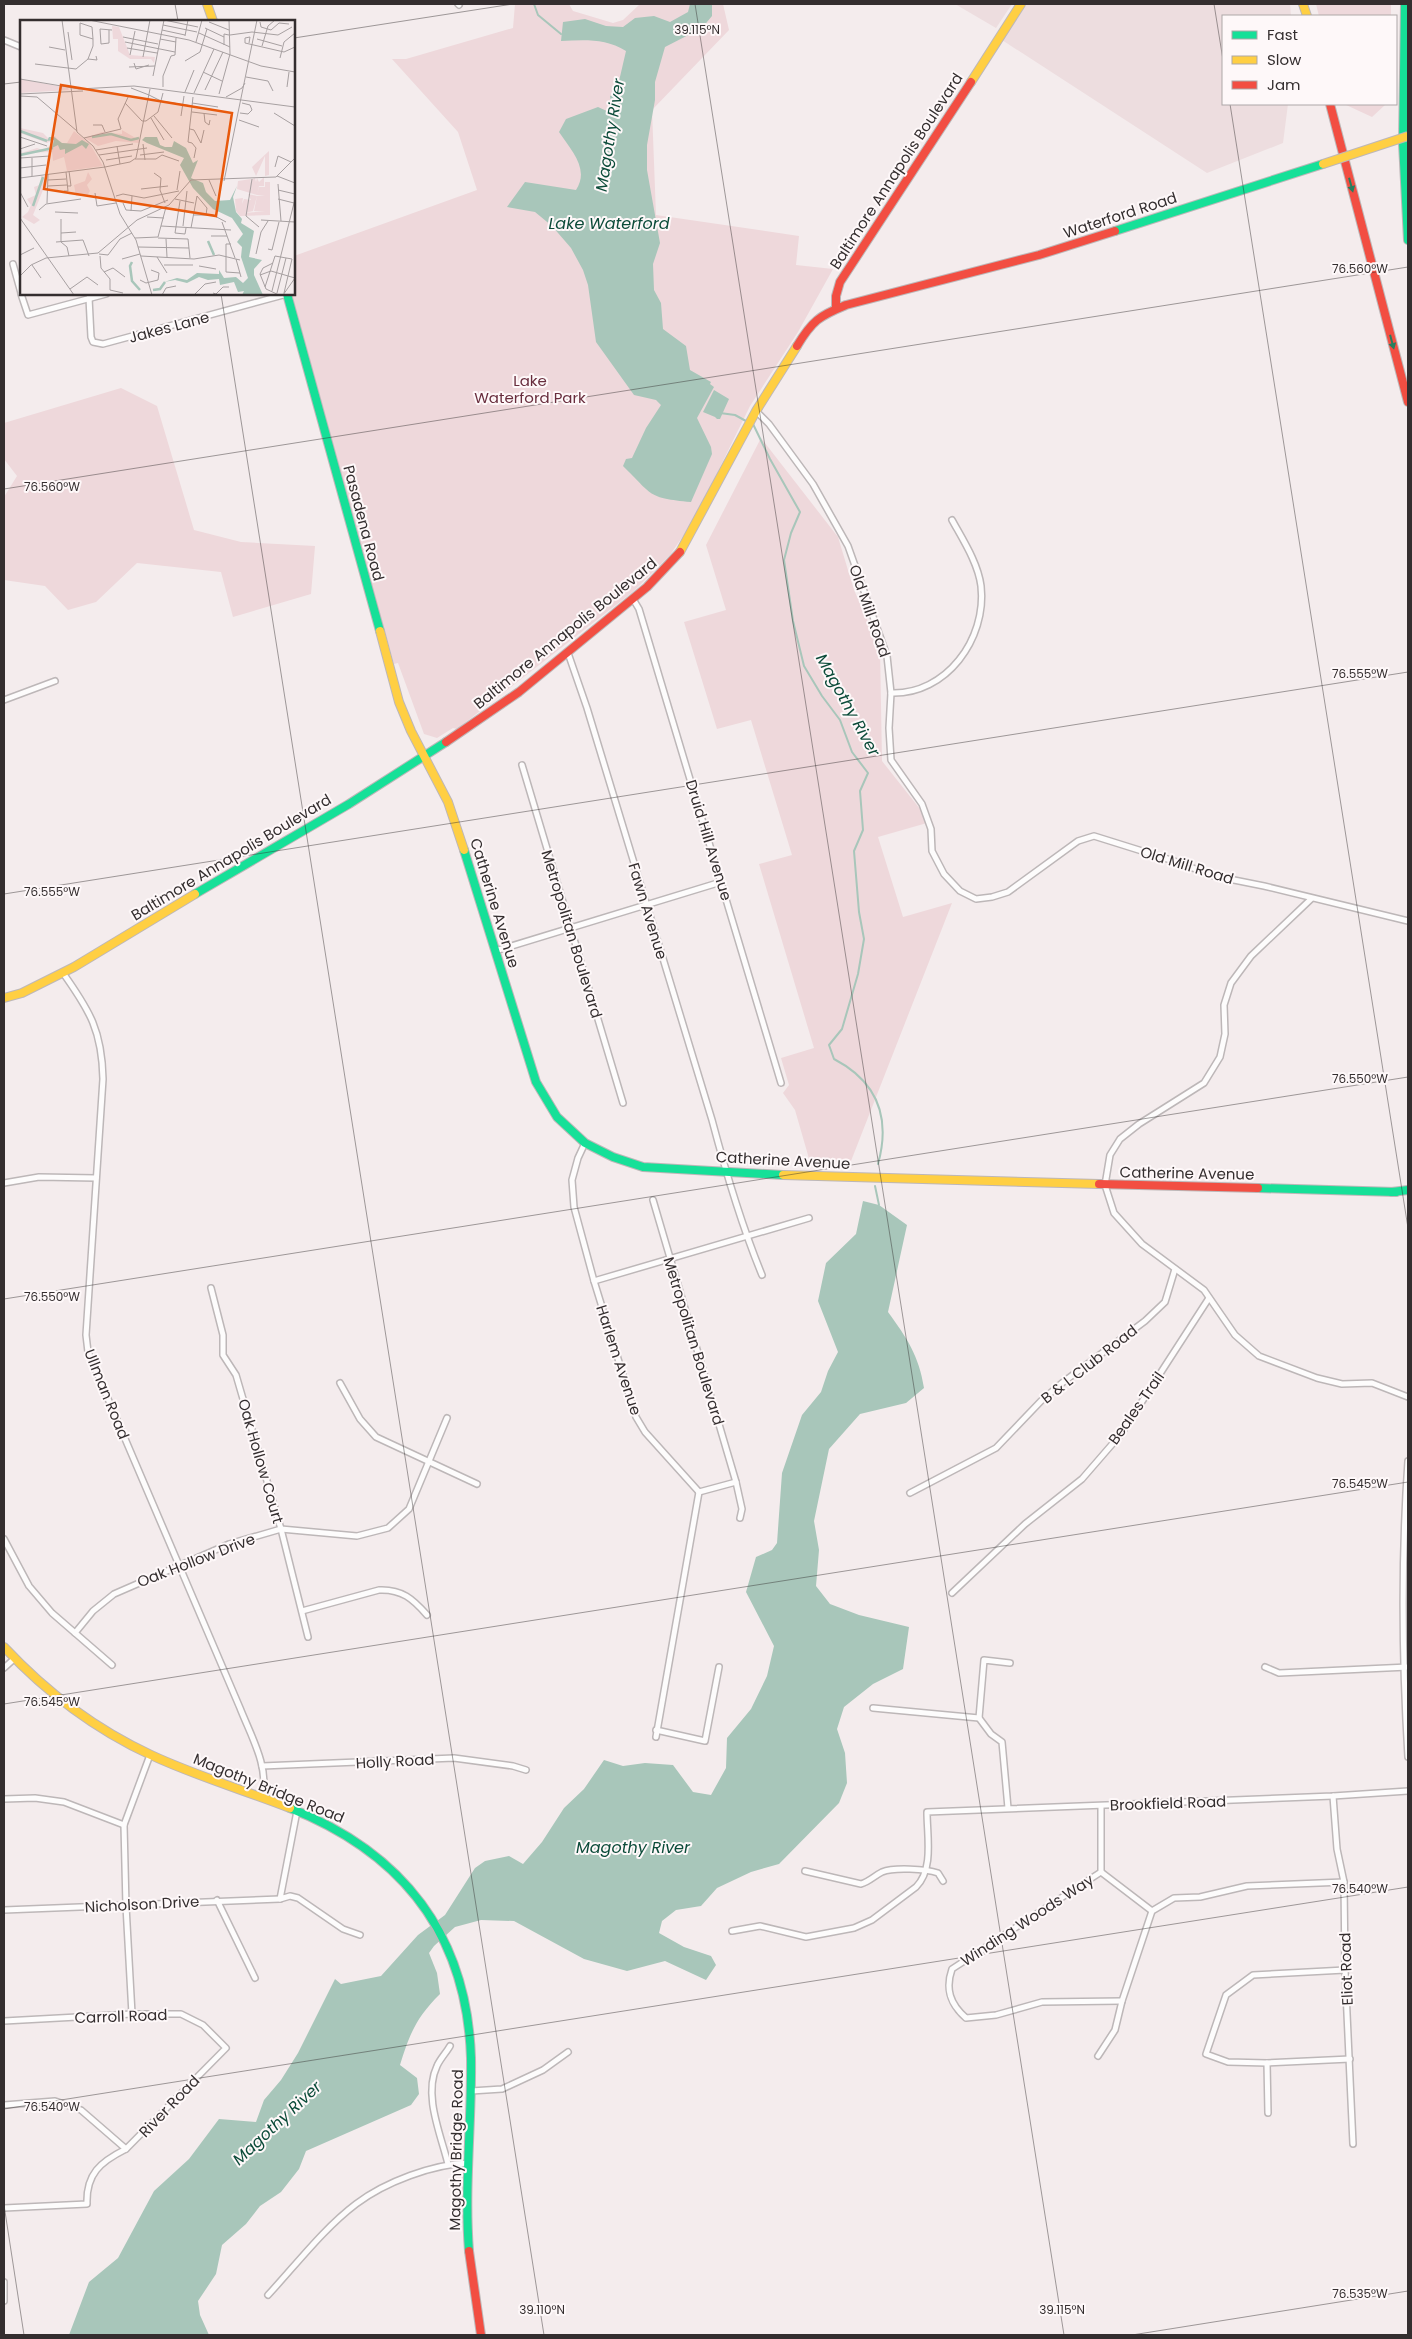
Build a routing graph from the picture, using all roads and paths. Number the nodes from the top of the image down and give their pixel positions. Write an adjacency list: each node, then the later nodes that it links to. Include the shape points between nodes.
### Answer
1 (207, 4): 4 (main road)
2 (1021, 4): 17 (main road, Baltimore Annapolis Boulevard, via 840,282)
3 (1405, 4): 9 (main road, via 1403,143)
4 (212, 20)
5 (4, 40): 6 (street)
6 (20, 47)
7 (1330, 105): 18 (main road, one-way to 18)
8 (1408, 136): 17 (main road, Waterford Road, bridge, via 1039,256)
9 (1408, 240)
10 (13, 264): 11 (street)
11 (20, 290)
12 (21, 295): 16 (street, via 28,316)
13 (102, 295): 16 (street)
14 (283, 295): 16 (street, Jakes Lane, via 103,344 93,342 91,337)
15 (287, 295): 26 (main road, Pasadena Road, via 395,690 404,716)
16 (89, 298)
17 (836, 308): 19 (main road, Baltimore Annapolis Boulevard, via 817,318 808,328)
18 (1408, 402)
19 (756, 410): 21 (main road, Baltimore Annapolis Boulevard, via 678,556); 24 (street, Old Mill Road, via 813,484 848,546 887,656)
20 (952, 520): 24 (street, via 979,576 982,599 978,627 966,651 940,678 908,692)
21 (633, 599): 22 (main road, Baltimore Annapolis Boulevard); 28 (street, Druid Hill Avenue, via 639,609)
22 (568, 653): 26 (main road, Baltimore Annapolis Boulevard, via 501,705); 30 (street, Fawn Avenue)
23 (55, 680): 25 (street)
24 (891, 694): 29 (street, Old Mill Road, via 891,760 922,804 931,829 932,851 944,874 960,891 976,899 1008,892 1078,841 1094,836 1214,876)
25 (4, 700)
26 (425, 756): 33 (main road, Catherine Avenue, via 454,817); 34 (main road, Baltimore Annapolis Boulevard)
27 (522, 765): 32 (street, Metropolitan Boulevard)
28 (721, 882): 30 (street); 36 (street, Druid Hill Avenue)
29 (1310, 899): 31 (street, Old Mill Road); 42 (street, via 1251,956 1231,983 1224,1005 1225,1034 1220,1057 1204,1083 1139,1124 1120,1140 1110,1154)
30 (646, 905): 32 (street); 39 (street, Fawn Avenue)
31 (1408, 921)
32 (570, 928): 33 (street); 37 (street, Metropolitan Boulevard)
33 (495, 951): 38 (main road, Catherine Avenue, via 536,1082 558,1117)
34 (63, 973): 35 (main road, Baltimore Annapolis Boulevard); 40 (street, Ullman Road, via 95,1025 102,1054)
35 (4, 998)
36 (781, 1082)
37 (623, 1103)
38 (585, 1143): 39 (main road, Catherine Avenue, via 643,1167); 50 (street, Harlem Avenue, via 572,1180 574,1207)
39 (726, 1171): 42 (main road, Catherine Avenue); 46 (street, Fawn Avenue)
40 (96, 1178): 41 (street, via 39,1177); 65 (street, Ullman Road, via 86,1335 88,1352)
41 (4, 1183)
42 (1105, 1186): 43 (main road, Catherine Avenue); 48 (street, via 1114,1213 1142,1244)
43 (1408, 1192)
44 (653, 1200): 47 (street, Metropolitan Boulevard)
45 (809, 1218): 46 (street)
46 (746, 1236): 47 (street); 49 (street, Fawn Avenue)
47 (668, 1259): 50 (street); 58 (street, Metropolitan Boulevard)
48 (1175, 1269): 52 (street, via 1204,1290); 61 (street, B & L Club Road, via 1165,1302 1146,1321 1041,1401 996,1448)
49 (762, 1275)
50 (594, 1281): 60 (street, Harlem Avenue, via 636,1417)
51 (212, 1288): 63 (street, Oak Hollow Court, via 223,1334 223,1355 236,1375)
52 (1209, 1298): 54 (street, via 1235,1335 1259,1356 1316,1378 1342,1384 1372,1383); 66 (street, Beales Trail, via 1122,1434 1082,1478 1025,1524)
53 (340, 1383): 56 (street, via 360,1419 376,1437 394,1448)
54 (1408, 1397)
55 (447, 1418): 56 (street, Oak Hollow Drive)
56 (430, 1461): 59 (street); 63 (street, Oak Hollow Drive, via 409,1509 388,1528 357,1536)
57 (1408, 1461): 77 (street)
58 (736, 1482): 60 (street); 62 (street, Metropolitan Boulevard, via 742,1509)
59 (477, 1484)
60 (699, 1492): 81 (street)
61 (910, 1493)
62 (740, 1518)
63 (281, 1529): 65 (street, Oak Hollow Drive, via 229,1544); 67 (street, Oak Hollow Court)
64 (4, 1539): 69 (street, via 29,1586)
65 (180, 1566): 69 (street, Oak Hollow Drive, via 114,1594 93,1611); 85 (street, Ullman Road)
66 (952, 1593)
67 (302, 1612): 68 (street, via 389,1590 414,1599); 70 (street, Oak Hollow Court)
68 (427, 1614)
69 (75, 1633): 74 (street)
70 (308, 1637)
71 (4, 1646): 72 (main road, Magothy Bridge Road)
72 (14, 1659): 78 (street); 83 (main road, Magothy Bridge Road, via 50,1693 90,1722)
73 (1010, 1662): 80 (street, via 984,1660)
74 (112, 1665)
75 (719, 1667): 81 (street, via 705,1741)
76 (1265, 1667): 77 (street, via 1279,1672)
77 (1405, 1667): 84 (street)
78 (4, 1668)
79 (873, 1708): 80 (street)
80 (979, 1718): 92 (street, via 1002,1742)
81 (656, 1730): 82 (street)
82 (656, 1738)
83 (150, 1755): 90 (main road, Magothy Bridge Road); 94 (street)
84 (1408, 1757)
85 (262, 1766): 86 (street, Holly Road, via 454,1758); 90 (street, Ullman Road, via 265,1788)
86 (526, 1770)
87 (1408, 1791): 88 (street, Brookfield Road)
88 (1334, 1796): 91 (street, Brookfield Road); 99 (street, Eliot Road, via 1337,1849)
89 (4, 1799): 94 (street, via 35,1798 64,1802)
90 (262, 1799): 93 (main road, Magothy Bridge Road)
91 (1101, 1806): 92 (street, Brookfield Road); 97 (street, Winding Woods Way)
92 (1008, 1808): 95 (street, Brookfield Road, via 927,1812)
93 (297, 1811): 100 (street); 118 (main road, Magothy Bridge Road, via 369,1848 399,1876 429,1914 446,1943 469,2018)
94 (124, 1825): 102 (street)
95 (927, 1869): 96 (street, via 887,1870 861,1884); 98 (street, via 938,1873); 105 (street, via 924,1880 864,1925 806,1937 760,1926)
96 (805, 1871)
97 (1101, 1872): 104 (street); 109 (street, Winding Woods Way, via 952,1969 947,1984 950,1999 966,2018 996,2015 1042,2002)
98 (943, 1881)
99 (1344, 1882): 104 (street, via 1248,1886 1200,1897 1174,1898); 107 (street, Eliot Road)
100 (280, 1899): 101 (street, Nicholson Drive); 106 (street, Nicholson Drive, via 298,1898 343,1929)
101 (216, 1900): 102 (street, Nicholson Drive); 108 (street)
102 (126, 1906): 103 (street, Nicholson Drive); 110 (street)
103 (4, 1910)
104 (1152, 1911): 109 (street)
105 (732, 1931)
106 (360, 1935)
107 (1345, 1970): 116 (street, Eliot Road); 117 (street, via 1253,1976 1226,1996 1206,2054 1228,2062)
108 (255, 1978)
109 (1122, 2001): 115 (street, via 1115,2030)
110 (132, 2014): 111 (street, Carroll Road); 113 (street, Carroll Road, via 181,2014 203,2025)
111 (4, 2021)
112 (450, 2046): 124 (street, via 436,2067 433,2085 435,2110)
113 (226, 2048): 122 (street, River Road)
114 (568, 2052): 118 (street, via 543,2070 502,2089)
115 (1098, 2056)
116 (1350, 2059): 117 (street); 121 (street, Eliot Road)
117 (1268, 2063): 120 (street)
118 (471, 2091): 123 (main road, Magothy Bridge Road)
119 (4, 2105): 122 (street, via 55,2102 81,2110)
120 (1268, 2113)
121 (1353, 2144)
122 (126, 2149): 125 (street, River Road, via 108,2158 94,2171 87,2191 87,2204)
123 (470, 2163): 124 (street); 129 (main road, Magothy Bridge Road, via 468,2236)
124 (448, 2164): 127 (street, via 378,2191 357,2204)
125 (4, 2208)
126 (4, 2282): 128 (street)
127 (268, 2295)
128 (4, 2301)
129 (481, 2335)

